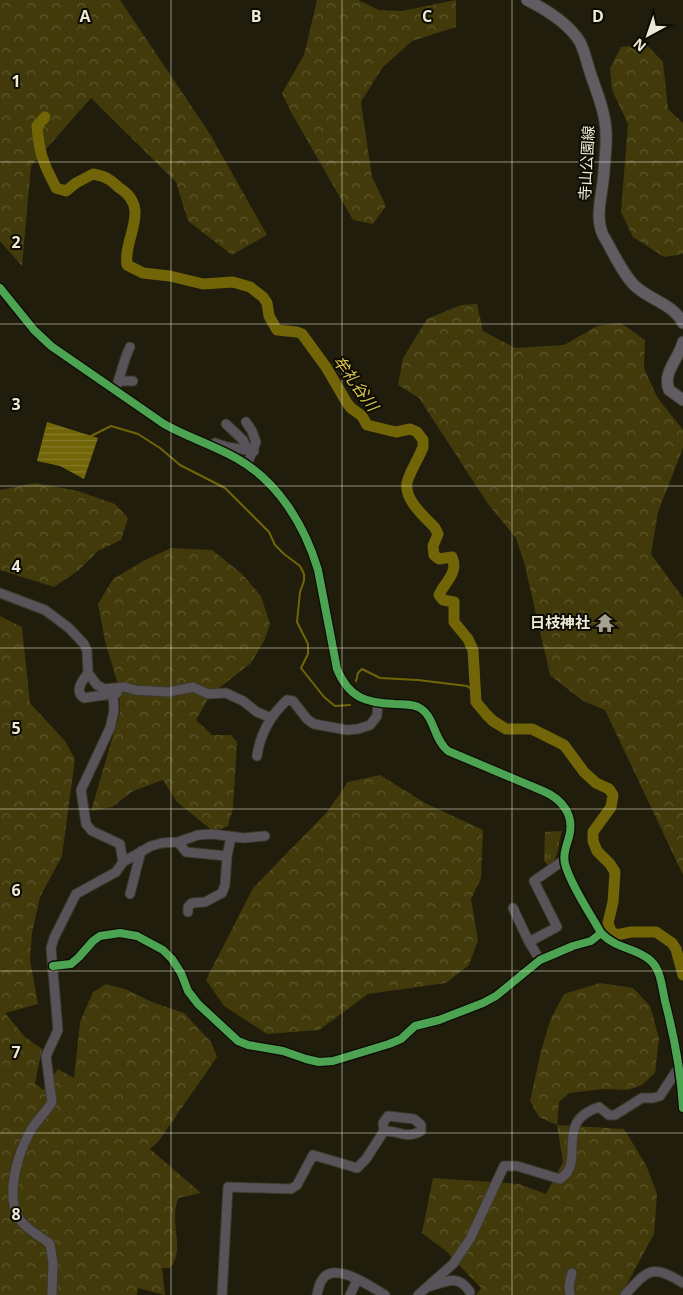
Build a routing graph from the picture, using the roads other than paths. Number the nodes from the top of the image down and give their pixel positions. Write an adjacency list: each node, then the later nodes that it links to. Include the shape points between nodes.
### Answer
1 (526, 0): 3 (main road, 寺山公園線, via 571,30 585,55 605,120 599,227 634,286 670,307)
2 (0, 288): 8 (street, via 42,338)
3 (683, 322)
4 (130, 346): 6 (street)
5 (682, 348): 9 (main road, via 666,375 666,381 669,390)
6 (119, 380): 7 (street); 8 (street)
7 (133, 381)
8 (115, 390): 12 (street, via 164,424)
9 (683, 400)
10 (246, 422): 13 (street, via 256,442)
11 (226, 424): 13 (street)
12 (209, 446): 13 (street, via 214,442); 14 (street)
13 (250, 450): 14 (street)
14 (247, 465): 19 (street, via 278,493 311,546 341,680 356,695)
15 (0, 593): 16 (street, via 45,610 70,628 87,651)
16 (88, 673): 17 (street, via 97,685 104,688); 18 (street, via 80,684 82,697)
17 (135, 690): 18 (street); 20 (street, via 169,692 193,687 208,694 226,693)
18 (113, 694): 28 (street, via 110,728 81,790 86,824 92,831 120,844)
19 (378, 704): 20 (street, via 377,716 370,725 358,729 314,724 293,701 287,700); 27 (street, via 420,708 427,713 439,742 448,751 561,802 569,817 570,834)
20 (271, 718): 21 (street, via 258,746)
21 (257, 756)
22 (265, 836): 23 (street)
23 (232, 837): 24 (street, via 198,835); 26 (street)
24 (178, 842): 25 (street, via 162,843); 26 (street, via 186,852)
25 (141, 851): 28 (street); 29 (street)
26 (227, 856): 31 (street, via 222,893 205,902 192,903)
27 (564, 860): 32 (street); 33 (street, via 534,882 557,927)
28 (123, 862): 35 (street, via 116,872 76,894 52,943)
29 (130, 894)
30 (513, 908): 33 (street)
31 (188, 912)
32 (601, 933): 34 (street, via 591,941); 36 (street, via 617,946 647,958 658,970)
33 (529, 942): 34 (street)
34 (540, 960): 35 (street, via 483,1003 414,1026 401,1039 390,1044 319,1062 238,1041 198,1004 172,959 163,950 137,936 120,933 100,936 71,964)
35 (53, 966): 45 (street, via 58,1030 46,1056 52,1102 31,1131 13,1181 15,1210 20,1221 50,1244)
36 (679, 1066): 37 (street); 42 (street, via 660,1096 642,1098 615,1115 609,1115 600,1107 579,1116 572,1137 568,1172 560,1179 517,1166 504,1166 470,1239 453,1264)
37 (683, 1108)
38 (384, 1131): 46 (street, via 366,1160 357,1168 313,1155 297,1185 291,1189 228,1187)
39 (572, 1272): 49 (street)
40 (357, 1280): 44 (street); 47 (street, via 347,1274 328,1274 322,1279); 48 (street)
41 (683, 1283): 50 (street, via 667,1273 650,1272)
42 (421, 1292): 43 (street, via 450,1280 462,1282)
43 (470, 1292)
44 (382, 1294)
45 (52, 1295)
46 (222, 1295)
47 (317, 1295)
48 (350, 1295)
49 (570, 1295)
50 (625, 1295)

